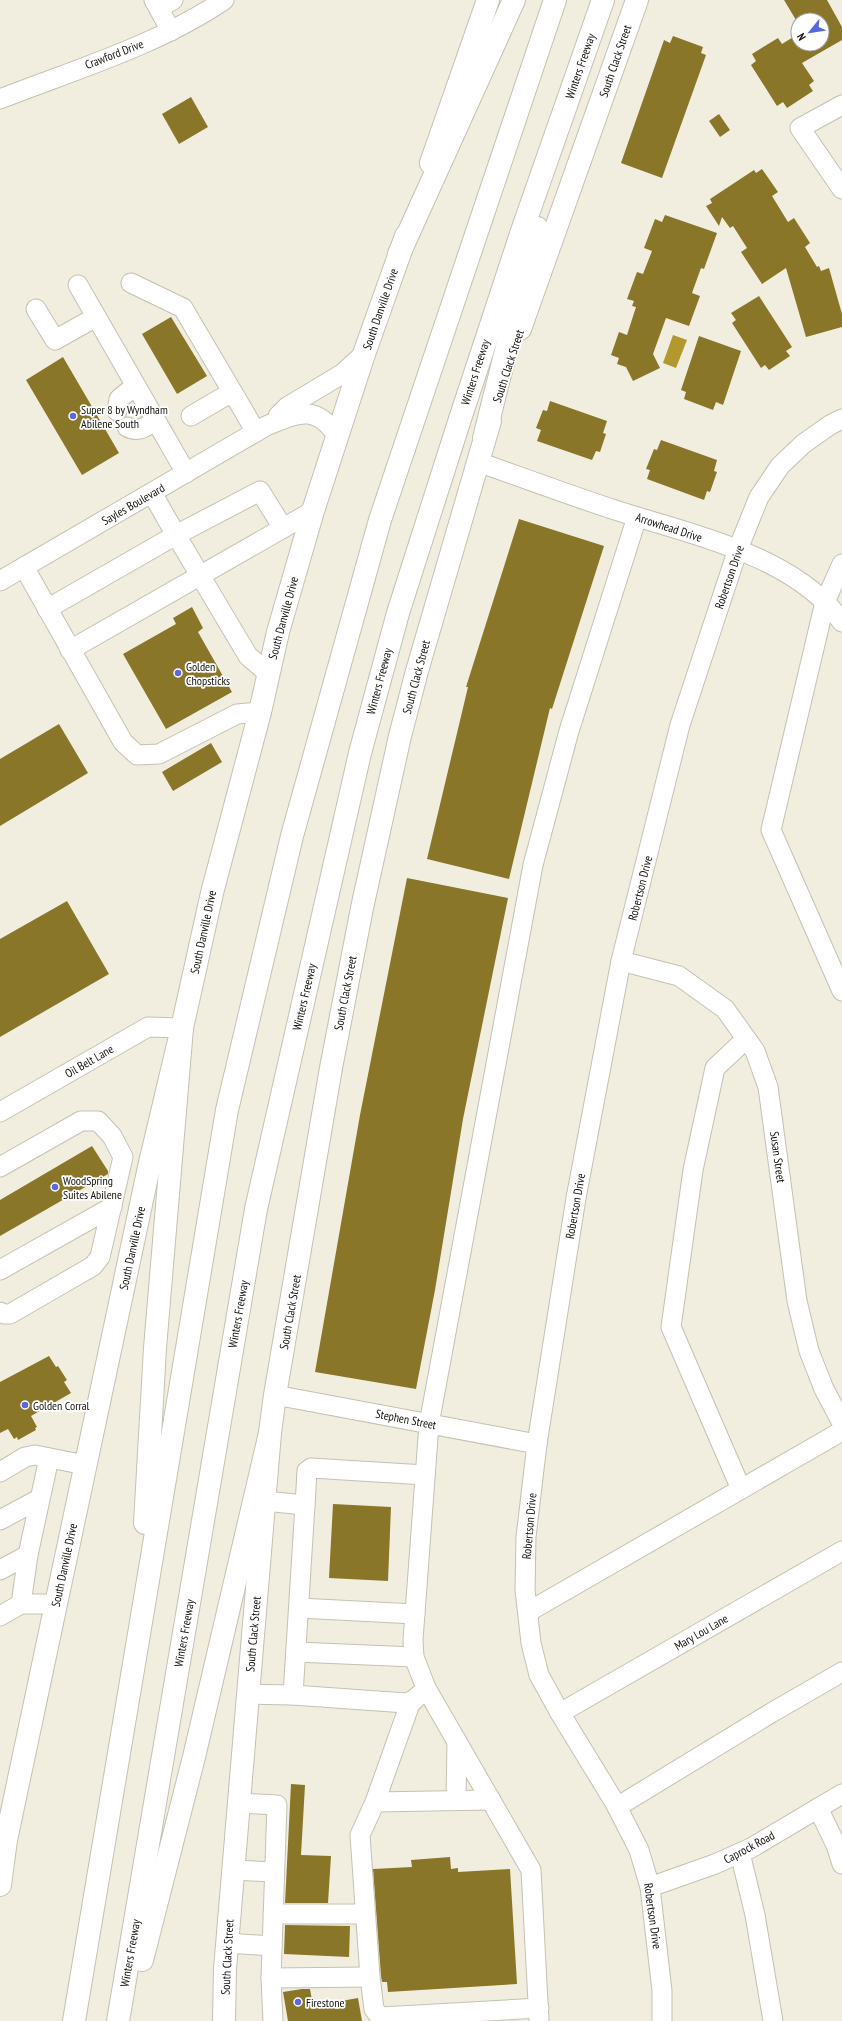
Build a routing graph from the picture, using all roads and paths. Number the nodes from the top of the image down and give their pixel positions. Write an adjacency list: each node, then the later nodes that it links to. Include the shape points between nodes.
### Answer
1 (224, 0): 8 (street, Crawford Drive)
2 (488, 0): 13 (main road, South Danville Drive)
3 (514, 0): 13 (main road)
4 (555, 0): 80 (main road, via 380,520 292,836 227,1110)
5 (603, 0): 9 (main road, Winters Freeway)
6 (636, 0): 28 (main road, South Clack Street)
7 (162, 3): 8 (street)
8 (171, 31): 10 (street, Crawford Drive)
9 (572, 90): 28 (main road); 116 (main road, Winters Freeway, via 520,236 460,419 398,613 360,753 256,1209)
10 (0, 99)
11 (842, 105): 12 (street, via 800,128)
12 (842, 189)
13 (399, 254): 18 (main road, South Danville Drive)
14 (131, 283): 20 (street, via 183,308)
15 (78, 285): 17 (street)
16 (36, 309): 17 (street, via 55,340)
17 (96, 317): 19 (street)
18 (364, 354): 26 (street, Sayles Boulevard, via 342,374 287,407); 27 (main road, South Danville Drive)
19 (135, 386): 21 (street, via 119,399); 24 (street)
20 (232, 392): 22 (street); 26 (street)
21 (117, 411)
22 (191, 416)
23 (842, 419): 36 (street, Robertson Drive, via 803,444 780,466 758,497)
24 (156, 421): 25 (street, via 140,430); 30 (street)
25 (127, 427)
26 (261, 429): 27 (street, Sayles Boulevard, via 298,414 310,414 328,422); 30 (street, Sayles Boulevard)
27 (338, 436): 32 (main road, South Danville Drive)
28 (484, 438): 29 (main road, South Clack Street)
29 (478, 462): 33 (street, Arrowhead Drive); 56 (main road, South Clack Street, via 413,686 363,901 331,1068)
30 (186, 473): 31 (street, Sayles Boulevard)
31 (152, 493): 35 (street); 38 (street, Sayles Boulevard)
32 (314, 511): 34 (street); 45 (main road, South Danville Drive, via 278,632)
33 (637, 517): 36 (street, Arrowhead Drive); 58 (street, via 569,731 533,865)
34 (282, 528): 35 (street, via 260,491); 39 (street)
35 (176, 535): 39 (street); 42 (street)
36 (738, 549): 41 (street, Arrowhead Drive, via 789,574); 47 (street, Robertson Drive, via 680,725)
37 (842, 564): 41 (street)
38 (24, 567): 40 (street, Sayles Boulevard); 42 (street)
39 (199, 576): 44 (street); 45 (street, via 248,656)
40 (0, 581)
41 (825, 602): 43 (street, Arrowhead Drive); 48 (street, via 771,830)
42 (47, 609): 44 (street)
43 (842, 622)
44 (70, 650): 46 (street, via 123,742 137,755 159,754 236,714)
45 (269, 674): 46 (main road, South Danville Drive)
46 (260, 712): 49 (main road, South Danville Drive, via 212,893)
47 (622, 961): 50 (street, Susan Street, via 679,976 725,1009); 61 (street, Robertson Drive, via 576,1198)
48 (842, 990)
49 (182, 1028): 51 (street, Oil Belt Lane, via 148,1027); 63 (main road, South Danville Drive, via 149,1166); 80 (main road, via 155,1348)
50 (746, 1038): 57 (street, Susan Street, via 755,1051 768,1087 797,1301 809,1351 824,1389); 66 (street, via 715,1068 693,1170 671,1327)
51 (0, 1112)
52 (2, 1162): 53 (street, via 81,1121 98,1121 112,1136 123,1157)
53 (112, 1207): 54 (street); 55 (street, via 100,1257 93,1266 10,1314)
54 (0, 1270)
55 (0, 1312)
56 (275, 1395): 58 (street, Stephen Street); 60 (main road, South Clack Street)
57 (842, 1423)
58 (428, 1424): 61 (street, Stephen Street); 65 (street)
59 (842, 1431): 66 (street)
60 (270, 1433): 68 (main road, South Clack Street); 117 (main road, via 194,1757)
61 (537, 1444): 77 (street, Robertson Drive, via 526,1536)
62 (49, 1458): 63 (street); 64 (street, via 35,1455 25,1457); 67 (street)
63 (86, 1465): 75 (main road, South Danville Drive)
64 (0, 1472)
65 (425, 1475): 69 (street, via 311,1468 307,1471); 78 (street)
66 (741, 1489): 77 (street)
67 (39, 1499): 70 (street); 72 (street)
68 (264, 1501): 69 (street); 85 (main road, South Clack Street)
69 (305, 1505): 76 (street)
70 (0, 1520)
71 (842, 1550): 88 (street, Mary Lou Lane)
72 (28, 1555): 73 (street); 74 (street)
73 (0, 1570)
74 (21, 1604): 75 (street); 79 (street)
75 (56, 1604): 95 (main road, South Danville Drive)
76 (299, 1608): 78 (street); 81 (street)
77 (528, 1612): 88 (street, Robertson Drive, via 531,1643 539,1675)
78 (415, 1614): 82 (street)
79 (0, 1616)
80 (139, 1633): 115 (main road)
81 (296, 1652): 82 (street); 86 (street)
82 (414, 1657): 84 (street)
83 (842, 1672): 96 (street)
84 (426, 1688): 87 (street); 89 (street)
85 (248, 1694): 86 (street); 94 (main road, South Clack Street)
86 (293, 1695): 87 (street)
87 (411, 1702): 93 (street)
88 (560, 1713): 96 (street, Robertson Drive)
89 (458, 1742): 91 (street); 92 (street)
90 (842, 1794): 97 (street, Caprock Road)
91 (456, 1800): 92 (street); 93 (street)
92 (491, 1800): 111 (street, via 531,1870)
93 (375, 1802): 105 (street, via 360,1835)
94 (239, 1803): 100 (main road, South Clack Street); 101 (street, via 277,1805)
95 (7, 1807): 102 (main road, South Danville Drive)
96 (617, 1807): 103 (street, Robertson Drive, via 639,1850)
97 (818, 1808): 98 (street, Caprock Road); 99 (street)
98 (740, 1853): 103 (street, Caprock Road); 122 (street, via 755,1915)
99 (842, 1864)
100 (233, 1870): 101 (street); 106 (main road, South Clack Street)
101 (274, 1872): 104 (street)
102 (0, 1885)
103 (650, 1887): 121 (street, Robertson Drive, via 662,1991)
104 (273, 1914): 105 (street); 107 (street)
105 (365, 1914): 109 (street)
106 (227, 1943): 107 (street); 108 (main road, South Clack Street)
107 (272, 1946): 110 (street)
108 (225, 1969): 118 (main road); 119 (main road, South Clack Street)
109 (370, 1977): 110 (street); 114 (street, via 374,2009)
110 (271, 1978): 120 (street)
111 (539, 2014): 112 (street)
112 (489, 2016): 113 (street)
113 (440, 2018): 114 (street)
114 (382, 2019)
115 (74, 2021)
116 (118, 2021)
117 (126, 2021)
118 (213, 2021)
119 (224, 2021)
120 (273, 2021)
121 (662, 2021)
122 (773, 2021)

